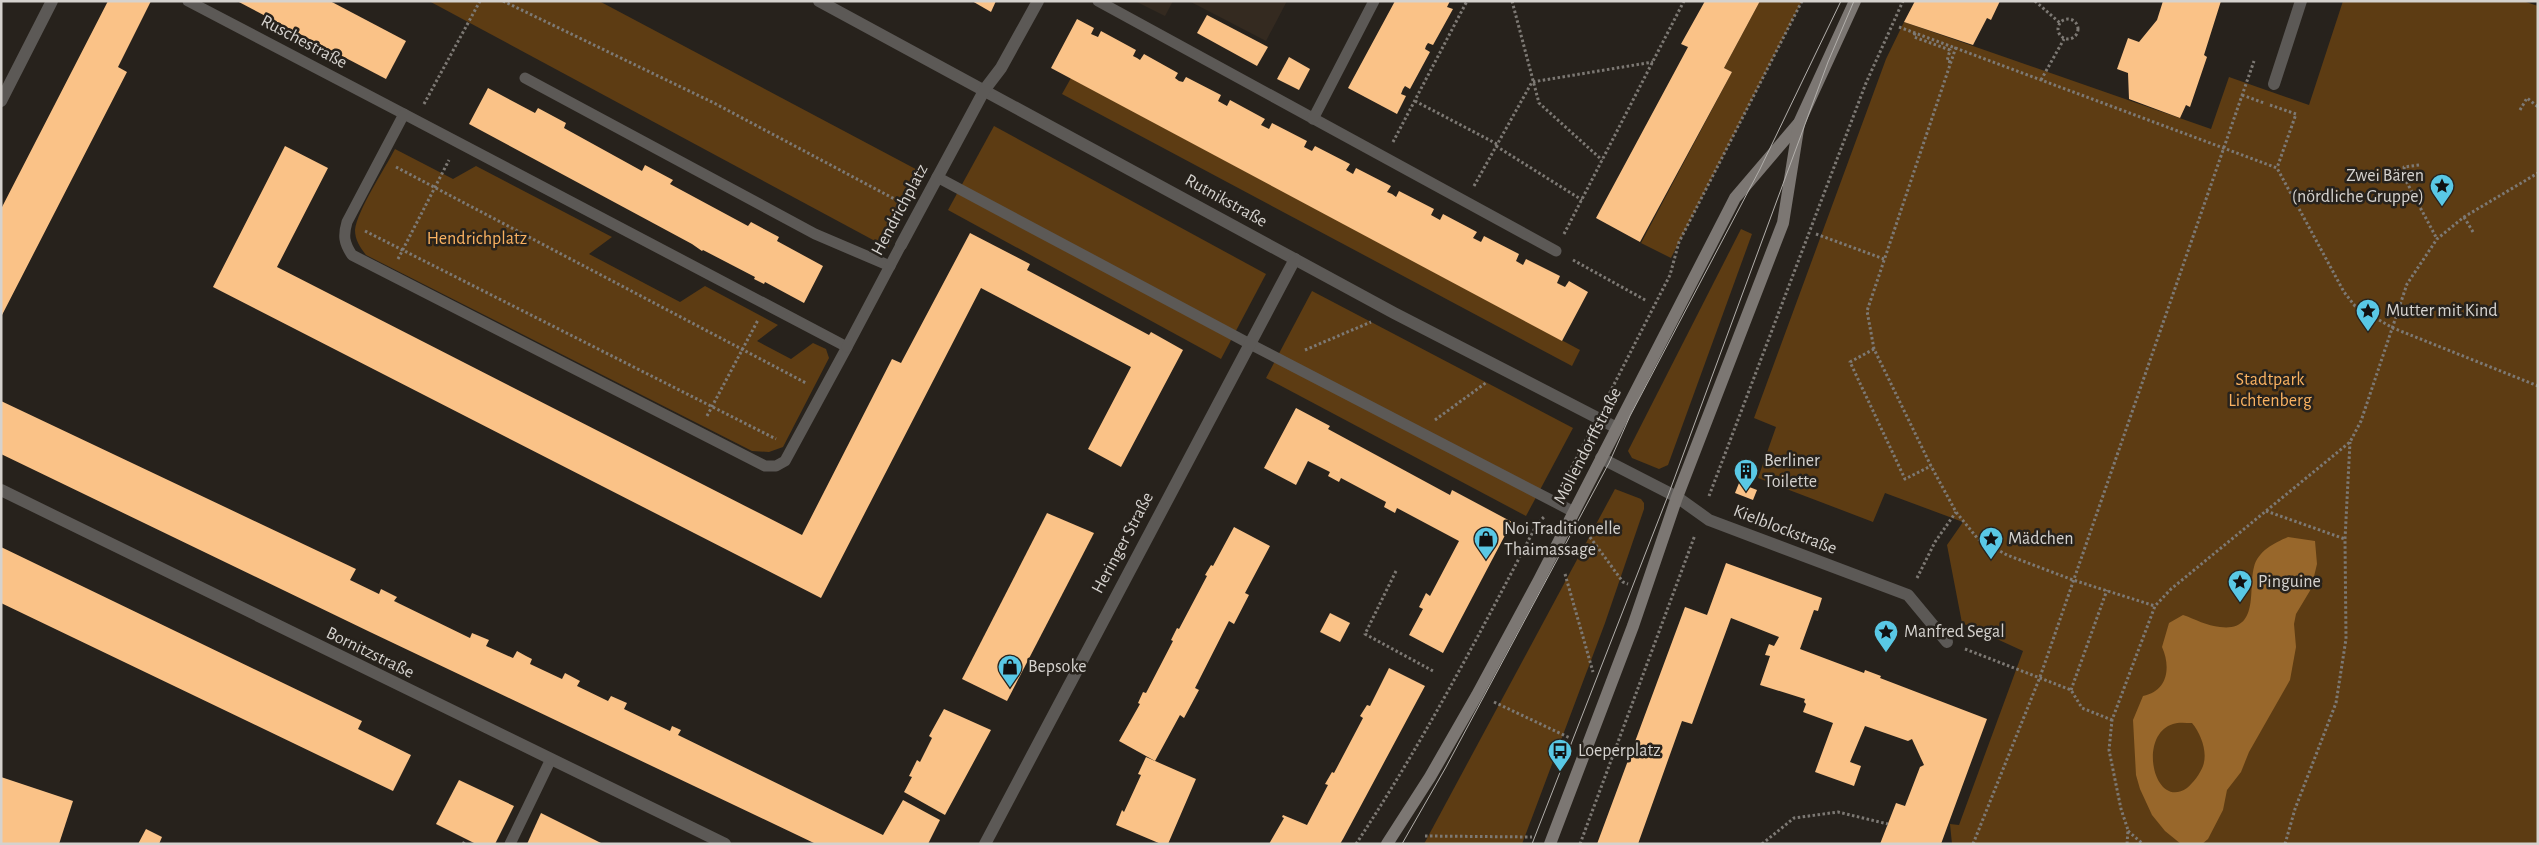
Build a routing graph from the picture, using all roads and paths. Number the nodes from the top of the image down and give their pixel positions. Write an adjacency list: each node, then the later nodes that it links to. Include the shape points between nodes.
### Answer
1 (52, 1): 30 (street)
2 (188, 1): 34 (lane, Ruschestraße)
3 (480, 1): 36 (path)
4 (503, 1): 51 (path, via 714,103)
5 (820, 1): 28 (street, Rutnikstraße)
6 (1038, 1): 28 (street, Hendrichplatz, via 1001,68)
7 (1098, 1): 35 (lane)
8 (1374, 1): 35 (lane)
9 (1468, 1): 31 (path)
10 (1512, 1): 26 (path)
11 (1684, 1): 21 (path)
12 (1855, 1): 37 (main road, Möllendorffstraße)
13 (1903, 1): 89 (path, via 1866,83)
14 (2035, 1): 16 (path)
15 (2301, 1): 27 (street)
16 (2060, 23): 19 (path, via 2059,34); 19 (path, via 2069,18 2078,24 2077,35 2071,39)
17 (1899, 27): 18 (path)
18 (1915, 33): 20 (path); 22 (path, via 1914,37 1950,50 1947,61)
19 (2064, 38): 25 (path)
20 (1956, 47): 22 (path); 25 (path)
21 (1653, 62): 26 (path); 43 (path)
22 (1951, 62): 61 (path)
23 (2254, 62): 29 (path)
24 (524, 78): 62 (lane, via 815,234)
25 (2041, 80): 40 (path)
26 (1532, 82): 39 (path); 43 (path, via 1539,103)
27 (2274, 84)
28 (985, 89): 47 (street, Hendrichplatz); 60 (street, Rutnikstraße)
29 (2242, 95): 40 (path); 45 (path, via 2296,114)
30 (1, 101)
31 (1415, 101): 39 (path); 41 (path)
32 (2538, 107): 33 (path, via 2527,98)
33 (2520, 110)
34 (404, 114): 36 (lane); 42 (lane, Hendrichplatz)
35 (1313, 119): 41 (lane)
36 (416, 120): 38 (lane)
37 (1799, 123): 77 (main road, Möllendorffstraße, via 1735,198); 85 (main road, Möllendorffstraße, via 1783,223)
38 (459, 142): 48 (path); 65 (lane)
39 (1496, 145): 49 (path); 50 (path)
40 (2222, 148): 45 (path); 94 (path)
41 (1384, 158): 50 (lane)
42 (380, 159): 48 (path); 53 (lane, Hendrichplatz)
43 (1602, 160): 49 (path)
44 (2419, 165): 56 (path, via 2404,167 2405,179)
45 (2277, 168): 67 (path, via 2344,292 2356,306)
46 (2538, 173): 52 (path)
47 (937, 177): 51 (street, Hendrichplatz); 68 (lane)
48 (435, 187): 58 (path); 71 (path)
49 (1582, 200): 59 (path)
50 (1465, 202): 59 (lane)
51 (919, 212): 57 (street, Hendrichplatz)
52 (2464, 217): 54 (path); 56 (path)
53 (347, 222): 58 (path); 63 (lane, Hendrichplatz, via 343,235 352,255)
54 (2473, 232)
55 (1816, 234): 61 (path)
56 (2437, 239): 67 (path, via 2407,284)
57 (901, 245): 62 (lane, Hendrichplatz)
58 (402, 250): 63 (path); 76 (path)
59 (1556, 251): 64 (path)
60 (1295, 259): 66 (street, Rutnikstraße); 68 (street, Heringer Straße)
61 (1884, 259): 70 (path, via 1867,311)
62 (890, 266): 69 (lane, Hendrichplatz)
63 (390, 275): 78 (lane, Hendrichplatz)
64 (1647, 301)
65 (766, 304): 69 (lane); 71 (path)
66 (1394, 313): 72 (path, via 1302,351); 73 (street, Rutnikstraße)
67 (2393, 328): 74 (path); 80 (path, via 2361,421)
68 (1250, 344): 72 (lane); 114 (street, Heringer Straße)
69 (847, 347): 75 (lane, Hendrichplatz)
70 (1874, 349): 83 (path); 83 (path, via 1850,362 1905,479)
71 (742, 350): 75 (path); 76 (path)
72 (1294, 366): 79 (lane)
73 (1504, 370): 77 (street, Rutnikstraße); 79 (path)
74 (2538, 386)
75 (822, 392): 81 (lane, Hendrichplatz)
76 (712, 406): 78 (path); 81 (path)
77 (1617, 428): 82 (main road, Möllendorffstraße)
78 (698, 432): 81 (lane, Hendrichplatz, via 765,466 776,466 785,461)
79 (1419, 432): 87 (lane)
80 (2350, 442): 86 (path); 91 (path)
81 (793, 447)
82 (1601, 458): 85 (street, Kielblockstraße); 87 (main road, Möllendorffstraße)
83 (1931, 466): 88 (path)
84 (1, 490): 107 (street, Bornitzstraße)
85 (1677, 498): 89 (street, Kielblockstraße); 95 (main road, Möllendorffstraße)
86 (2266, 511): 91 (path); 98 (path, via 2171,588)
87 (1574, 512): 103 (main road, Möllendorffstraße)
88 (1956, 512): 94 (path, via 1978,539 2007,555); 97 (path, via 1935,542)
89 (1702, 515): 97 (street, Kielblockstraße); 116 (path)
90 (1587, 533): 95 (path, via 1623,582)
91 (2345, 539): 121 (path, via 2346,640 2336,703 2295,809)
92 (1396, 571): 100 (path, via 1365,634)
93 (1565, 574): 104 (path)
94 (2073, 580): 96 (path); 101 (path)
95 (1645, 590): 104 (main road, Möllendorffstraße)
96 (2107, 590): 98 (path); 102 (path)
97 (1908, 595): 99 (street, Kielblockstraße)
98 (2155, 606): 105 (path)
99 (1947, 642): 101 (path)
100 (1433, 670)
101 (2040, 677): 102 (path); 118 (path)
102 (2071, 690): 105 (path, via 2082,708)
103 (1477, 694): 106 (path); 115 (main road, Möllendorffstraße)
104 (1602, 702): 106 (main road, Möllendorffstraße)
105 (2112, 720): 109 (path, via 2109,750)
106 (1586, 746): 111 (main road, Möllendorffstraße)
107 (552, 760): 112 (lane); 113 (street, Bornitzstraße)
108 (1888, 824): 117 (path, via 1838,812 1794,818)
109 (2128, 830): 119 (path); 120 (path)
110 (1425, 836): 111 (path)
111 (1552, 841)
112 (510, 844)
113 (725, 844)
114 (985, 844)
115 (1387, 844)
116 (1580, 844)
117 (1762, 844)
118 (1973, 844)
119 (2127, 844)
120 (2143, 844)
121 (2285, 844)

